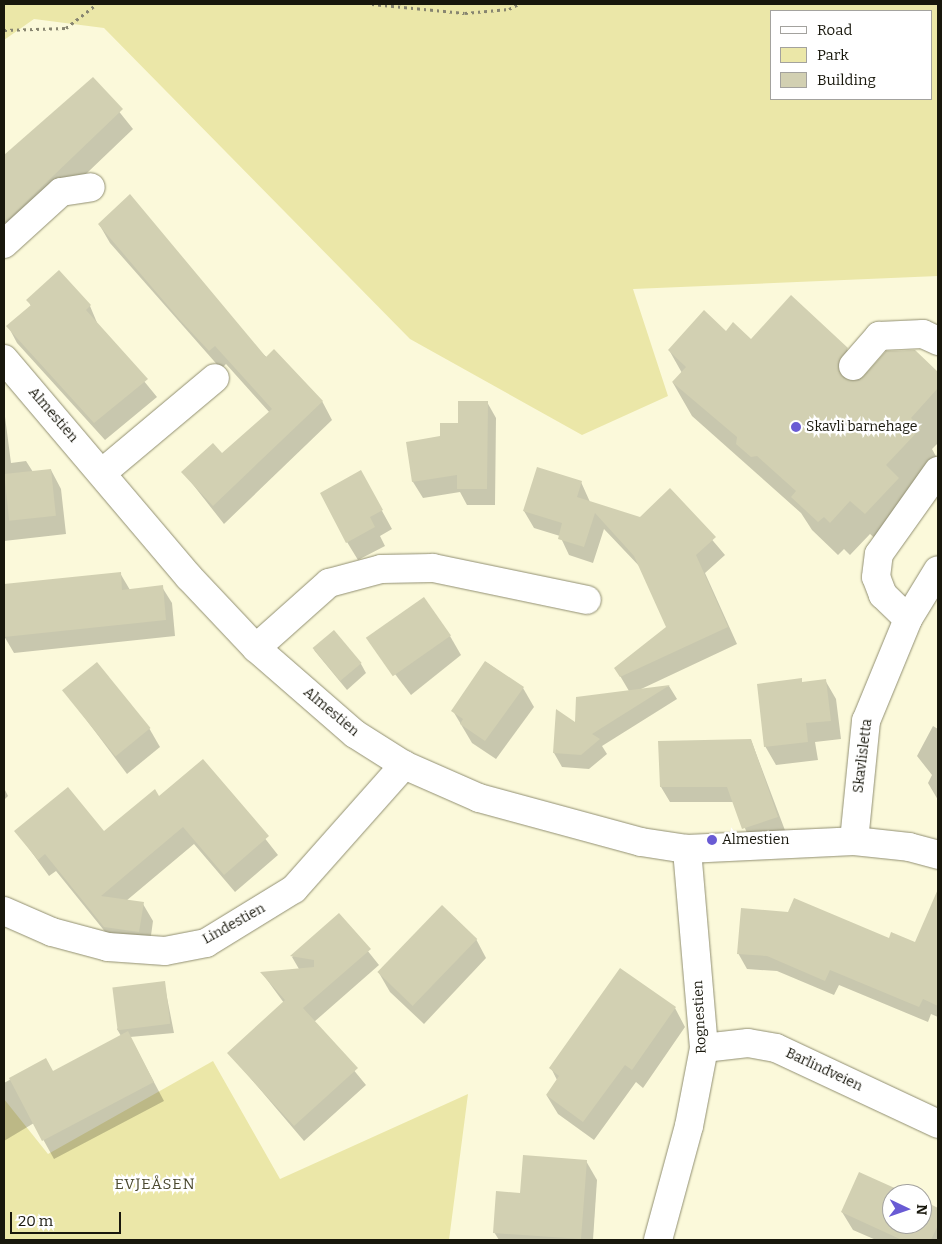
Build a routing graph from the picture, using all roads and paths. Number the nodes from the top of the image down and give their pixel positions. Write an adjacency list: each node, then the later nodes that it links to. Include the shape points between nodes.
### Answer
1 (97, 4): 4 (path, via 66,28)
2 (372, 4): 3 (path, via 465,13 509,9)
3 (519, 4)
4 (4, 30)
5 (91, 187): 6 (street, via 61,192)
6 (4, 244)
7 (938, 341): 9 (street, via 922,334 880,336)
8 (4, 359): 12 (street, Almestien)
9 (853, 366)
10 (215, 378): 12 (street)
11 (938, 471): 15 (street, via 879,554 876,577 883,595)
12 (103, 472): 16 (street, Almestien, via 189,577)
13 (938, 570): 15 (street, Skavlisletta)
14 (587, 600): 16 (street, via 433,568 381,570 329,583)
15 (908, 619): 18 (street, Skavlisletta, via 866,721)
16 (256, 648): 17 (street, Almestien, via 356,734)
17 (404, 766): 19 (street, Almestien, via 479,798 641,842); 21 (street, Lindestien, via 294,889 206,943 165,951 108,947)
18 (854, 841): 19 (street, Almestien); 20 (street, Almestien, via 909,846)
19 (687, 849): 22 (street, Rognestien)
20 (938, 855)
21 (6, 916)
22 (704, 1048): 23 (street, Barlindveien, via 748,1043 776,1048); 24 (street, Rognestien, via 689,1126)
23 (938, 1124)
24 (658, 1240)

